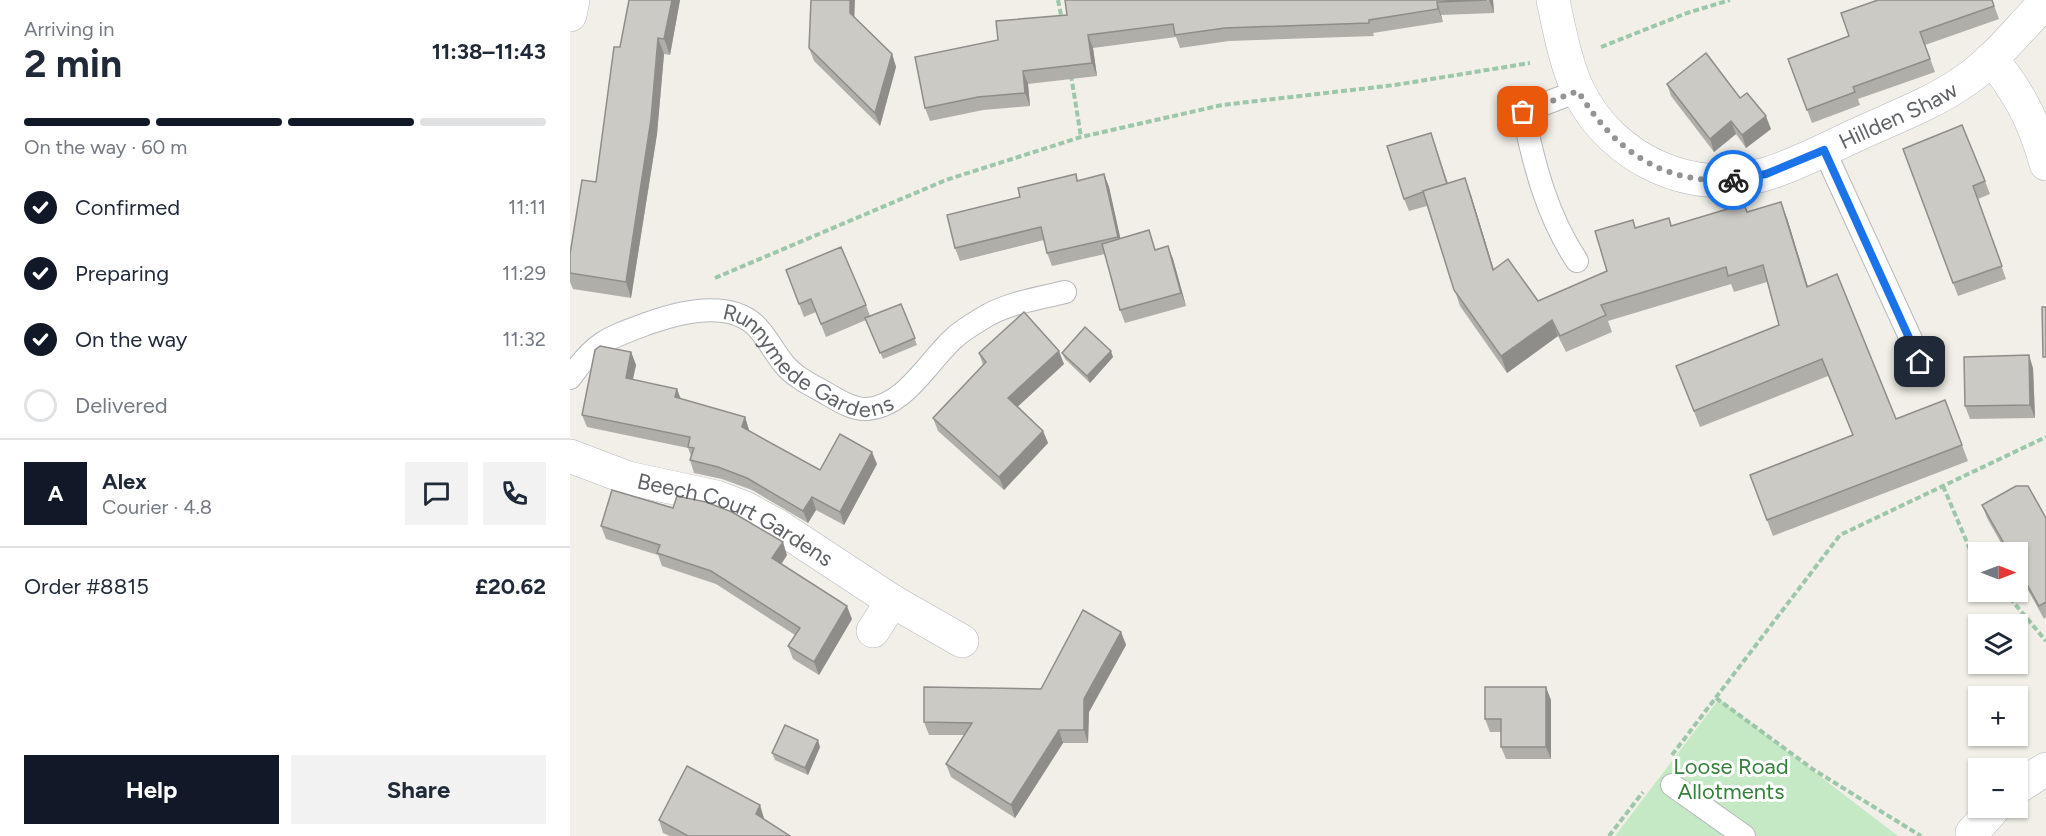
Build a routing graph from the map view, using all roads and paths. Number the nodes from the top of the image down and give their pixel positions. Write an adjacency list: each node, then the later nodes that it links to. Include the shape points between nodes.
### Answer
1 (573, 0): 6 (street)
2 (1058, 0): 7 (path)
3 (1553, 0): 8 (street, Hillden Shaw)
4 (1730, 0): 8 (path)
5 (2036, 12): 9 (street, Hillden Shaw)
6 (570, 15)
7 (1062, 23)
8 (1568, 57): 11 (street, Hillden Shaw); 12 (path, via 1395,85 1222,105)
9 (1991, 59): 13 (street, via 2008,78); 14 (street, Hillden Shaw, via 1960,84)
10 (1070, 68): 12 (path)
11 (1578, 91): 14 (street, Hillden Shaw, via 1605,129 1627,150 1655,168 1709,182 1766,174); 15 (lane, via 1523,112 1535,170 1563,240)
12 (1081, 137): 16 (path, via 946,180)
13 (2044, 147)
14 (1824, 150): 18 (lane)
15 (1577, 261)
16 (710, 280)
17 (1065, 292): 19 (lane, Runnymede Gardens, via 1004,306 983,318 954,338 895,398 864,409 839,402 798,376 752,322 718,310 672,315 611,337 593,348)
18 (1920, 362)
19 (570, 378)
20 (2046, 437): 22 (path)
21 (570, 456): 24 (street, Beech Court Gardens, via 628,478 716,496 745,508)
22 (1943, 486): 23 (path); 29 (path, via 1840,535)
23 (1968, 545)
24 (892, 602): 26 (street); 27 (street, Beech Court Gardens)
25 (2013, 602): 28 (path)
26 (873, 631)
27 (962, 641)
28 (2046, 641)
29 (1716, 698): 30 (path); 39 (path, via 1814,770)
30 (1666, 762)
31 (2046, 769): 32 (street)
32 (2028, 781)
33 (1672, 785): 38 (lane)
34 (1644, 790): 37 (path)
35 (1985, 818): 36 (street)
36 (1972, 833)
37 (1609, 836)
38 (1744, 836)
39 (1921, 836)

